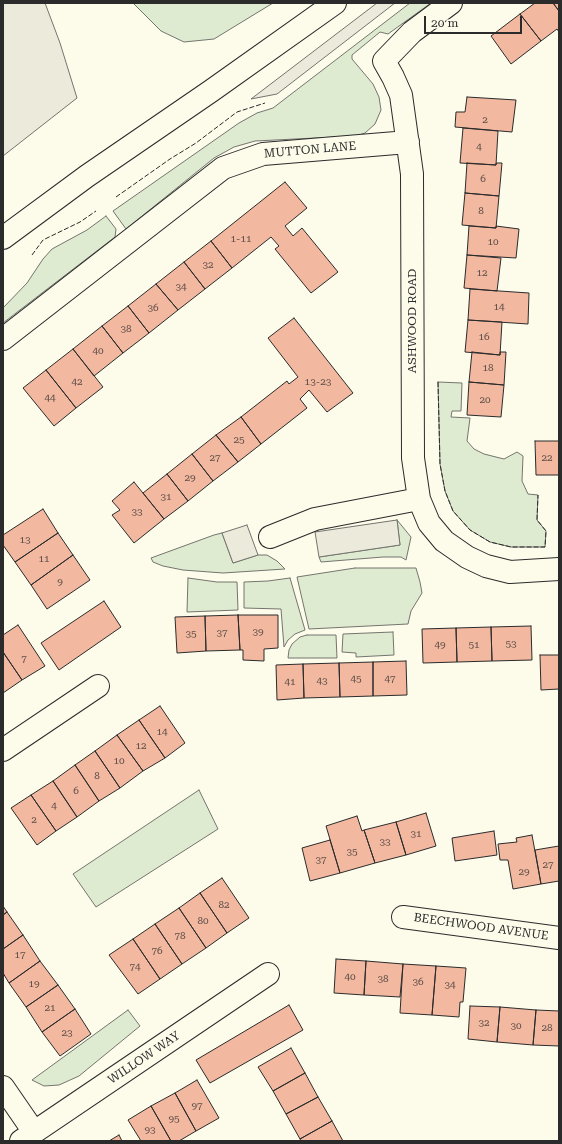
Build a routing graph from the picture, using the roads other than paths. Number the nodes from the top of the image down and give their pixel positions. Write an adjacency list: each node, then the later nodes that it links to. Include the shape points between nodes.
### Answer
1 (335, 3): 4 (street, via 87,176)
2 (451, 3): 3 (street, via 412,32 384,61 401,95)
3 (408, 142): 5 (street, MUTTON LANE, via 263,154 222,168); 6 (street, ASHWOOD ROAD, via 412,174 413,458)
4 (3, 238)
5 (3, 339)
6 (419, 499): 7 (street, via 315,519); 8 (street, ASHWOOD ROAD, via 429,523 444,541 467,557 486,566 510,572)
7 (270, 537)
8 (559, 570)
9 (98, 686): 10 (street)
10 (3, 750)
11 (403, 917): 12 (street, BEECHWOOD AVENUE)
12 (559, 938)
13 (268, 974): 15 (street, WILLOW WAY)
14 (3, 1087): 15 (street)
15 (27, 1136)

